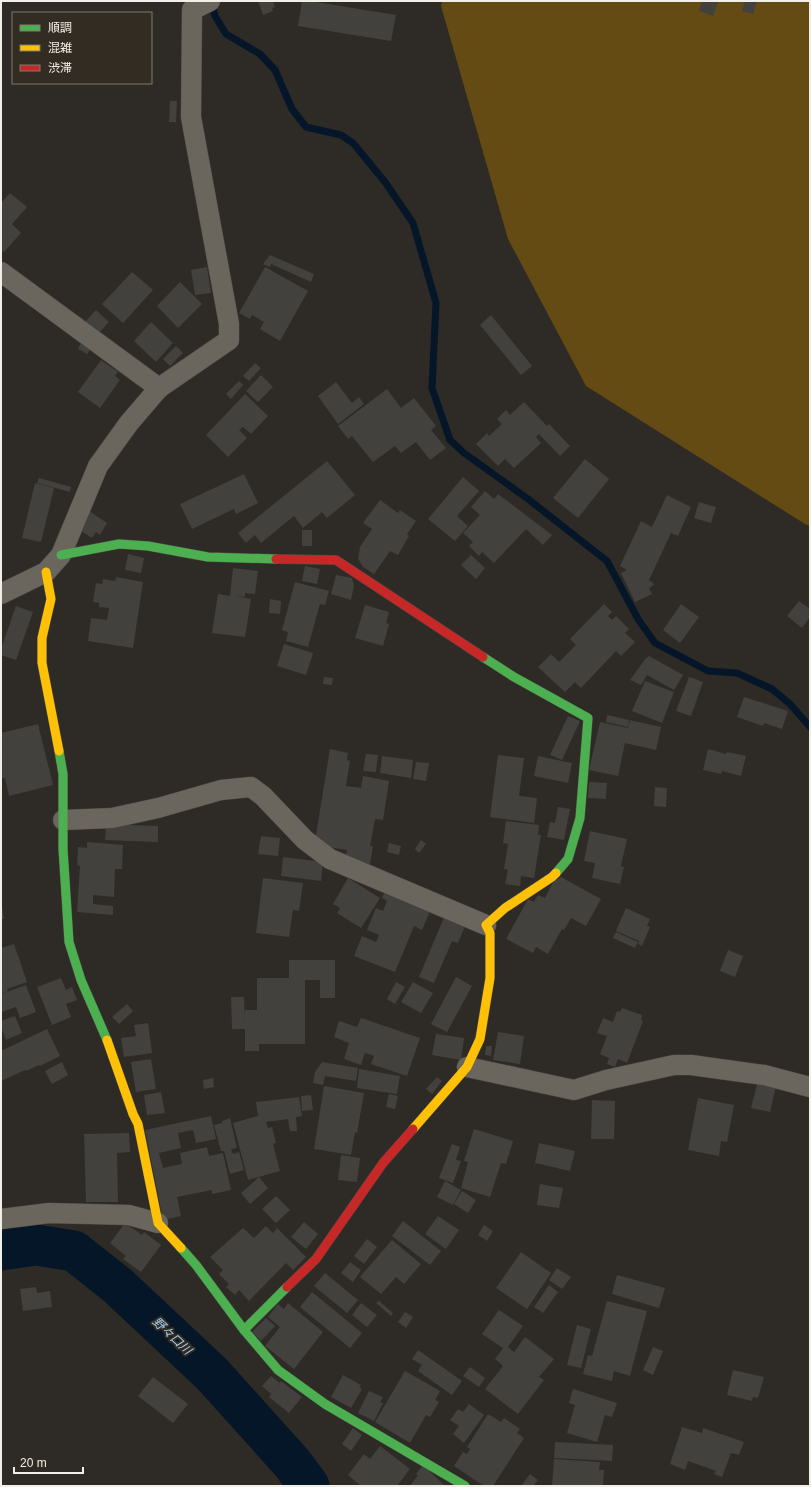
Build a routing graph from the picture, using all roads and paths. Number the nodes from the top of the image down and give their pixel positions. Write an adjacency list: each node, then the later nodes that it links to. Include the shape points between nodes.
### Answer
1 (206, 3): 3 (street, via 192,10 191,118 229,324 229,340)
2 (1, 272): 3 (street)
3 (159, 388): 4 (street, via 129,423 98,466)
4 (61, 555): 5 (street); 8 (street, via 120,544 148,546 208,558 336,560 514,677 588,718 580,818 568,859 552,877 505,908)
5 (46, 572): 6 (street); 7 (street, via 51,599 42,638 42,663 63,774)
6 (1, 594)
7 (63, 820): 8 (street, via 112,818 221,790 250,788 263,796 305,840 330,859); 12 (street, via 69,942 81,980 138,1124)
8 (486, 925): 9 (street, via 490,933 490,978 480,1039)
9 (467, 1067): 10 (street, via 574,1090 606,1080 667,1067 691,1065 764,1075); 13 (street, via 383,1163 316,1259)
10 (810, 1086)
11 (1, 1219): 12 (street, via 49,1213 129,1214)
12 (158, 1223): 13 (street, via 196,1265)
13 (244, 1330): 14 (street, via 278,1370 325,1404)
14 (465, 1486)

